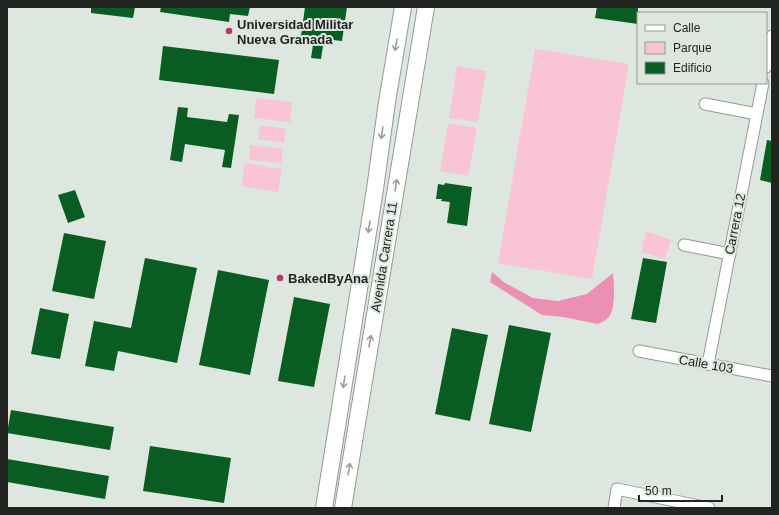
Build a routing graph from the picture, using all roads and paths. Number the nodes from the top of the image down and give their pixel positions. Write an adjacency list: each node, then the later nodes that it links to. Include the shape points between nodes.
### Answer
1 (403, 7): 13 (main road, Avenida Carrera 11, one-way to 13)
2 (426, 7): 14 (main road, Avenida Carrera 11, one-way to 2)
3 (772, 36): 4 (street)
4 (767, 62)
5 (763, 84): 7 (street, Carrera 12)
6 (705, 104): 7 (street)
7 (757, 114): 9 (street, Carrera 12)
8 (684, 245): 9 (street)
9 (730, 254): 11 (street, Carrera 12)
10 (639, 351): 11 (street, Calle 103)
11 (708, 364): 12 (street, Calle 103)
12 (772, 376)
13 (324, 508)
14 (343, 508)
15 (614, 508): 16 (street, via 617,489)
16 (709, 508)

